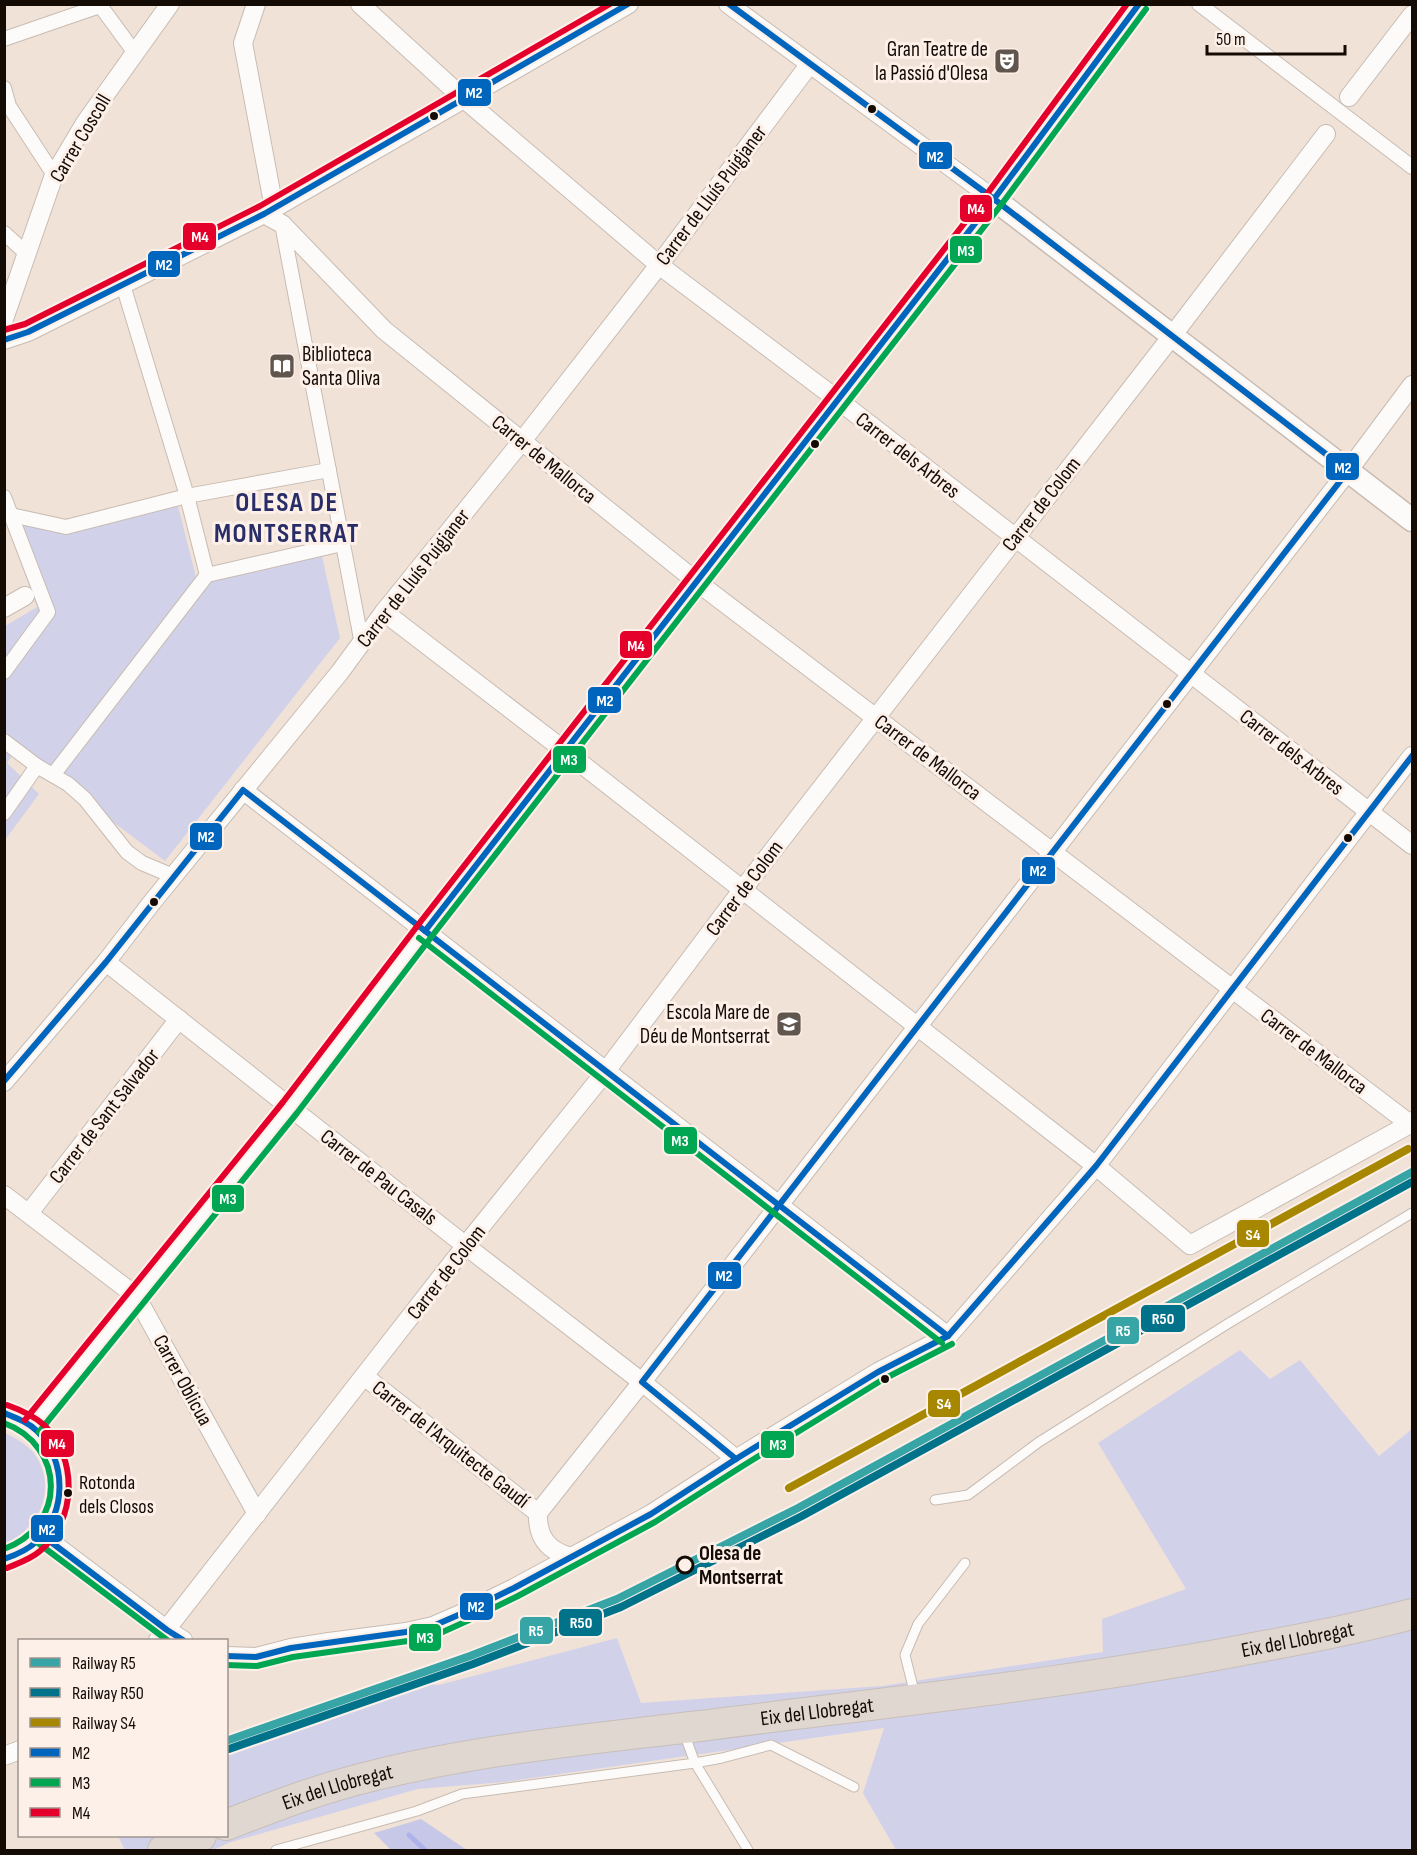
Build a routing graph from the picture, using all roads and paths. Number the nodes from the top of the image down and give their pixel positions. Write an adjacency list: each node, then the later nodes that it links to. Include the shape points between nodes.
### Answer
1 (170, 4): 11 (street, Carrer Coscoll)
2 (256, 4): 20 (street, via 243,42)
3 (360, 4): 15 (street, Carrer dels Arbres)
4 (629, 4): 15 (street)
5 (728, 4): 12 (street)
6 (1139, 4): 19 (street)
7 (1199, 4): 17 (street)
8 (99, 5): 10 (street); 11 (street)
9 (1413, 15): 14 (street)
10 (4, 39)
11 (135, 53): 18 (street, Carrer Coscoll)
12 (809, 65): 19 (street); 23 (street, Carrer de Lluís Puigjaner)
13 (4, 88): 18 (street, via 9,106)
14 (1349, 97)
15 (463, 98): 20 (street); 23 (street, Carrer dels Arbres)
16 (1326, 134): 26 (street, Carrer de Colom)
17 (1413, 167)
18 (54, 175): 22 (street, Carrer Coscoll)
19 (994, 199): 26 (street); 29 (street)
20 (273, 215): 24 (street); 30 (street, Carrer de Mallorca, via 384,330); 31 (street)
21 (4, 233): 22 (street)
22 (27, 254): 25 (street, Carrer Coscoll)
23 (659, 264): 29 (street, Carrer dels Arbres); 30 (street, Carrer de Lluís Puigjaner)
24 (123, 285): 27 (street); 34 (street)
25 (5, 315)
26 (1172, 336): 32 (street); 37 (street, Carrer de Colom)
27 (4, 340)
28 (1413, 385): 32 (street)
29 (838, 400): 37 (street, Carrer dels Arbres); 40 (street)
30 (522, 441): 40 (street, Carrer de Mallorca); 43 (street, Carrer de Lluís Puigjaner)
31 (329, 470): 34 (street); 38 (street)
32 (1348, 471): 36 (street); 46 (street)
33 (4, 496): 35 (street)
34 (187, 496): 35 (street, via 66,527); 39 (street)
35 (11, 515): 45 (street, via 48,612)
36 (1413, 520)
37 (1015, 538): 46 (street, Carrer dels Arbres); 47 (street, Carrer de Colom)
38 (342, 544): 39 (street); 44 (street)
39 (207, 575): 52 (street)
40 (697, 582): 47 (street, Carrer de Mallorca); 49 (street)
41 (26, 596): 42 (street)
42 (4, 608)
43 (384, 612): 44 (street, Carrer de Lluís Puigjaner); 49 (street)
44 (362, 644): 53 (street, Carrer de Lluís Puigjaner)
45 (4, 672)
46 (1190, 674): 54 (street, Carrer dels Arbres); 57 (street)
47 (876, 717): 57 (street, Carrer de Mallorca); 59 (street, Carrer de Colom)
48 (4, 741): 51 (street)
49 (565, 751): 59 (street); 60 (street)
50 (1413, 756): 54 (street)
51 (38, 766): 52 (street); 55 (street)
52 (53, 775): 58 (street, via 85,799 128,852 142,863)
53 (243, 790): 58 (street, Carrer de Lluís Puigjaner); 60 (street)
54 (1369, 812): 56 (street, Carrer dels Arbres); 62 (street)
55 (4, 813)
56 (1413, 845)
57 (1052, 852): 62 (street, Carrer de Mallorca); 64 (street)
58 (173, 876): 61 (street, Carrer de Lluís Puigjaner)
59 (743, 889): 64 (street); 65 (street, Carrer de Colom)
60 (425, 931): 65 (street); 67 (street)
61 (106, 962): 63 (street, Carrer de Pau Casals); 66 (street, Carrer de Lluís Puigjaner)
62 (1232, 988): 68 (street, Carrer de Mallorca); 69 (street)
63 (179, 1019): 67 (street, Carrer de Pau Casals); 72 (street, Carrer de Sant Salvador)
64 (916, 1026): 69 (street); 71 (street)
65 (606, 1071): 71 (street); 74 (street, Carrer de Colom)
66 (4, 1082)
67 (290, 1108): 74 (street, Carrer de Pau Casals); 75 (street)
68 (1412, 1122): 69 (street, Carrer de Mallorca, via 1190,1245)
69 (1096, 1166): 76 (street)
70 (4, 1195): 72 (street, Carrer Oblicua)
71 (778, 1204): 76 (street); 78 (street)
72 (28, 1213): 75 (street, Carrer Oblicua)
73 (1413, 1213): 82 (lane, via 1039,1442 968,1495)
74 (466, 1246): 77 (street, Carrer de Colom); 78 (street, Carrer de Pau Casals)
75 (136, 1296): 80 (street); 84 (street, Carrer Oblicua)
76 (948, 1336): 81 (street, via 879,1372)
77 (364, 1376): 83 (street, Carrer de l'Arquitecte Gaudí); 84 (street, Carrer de Colom)
78 (642, 1382): 81 (street, Carrer de Pau Casals); 83 (street)
79 (4, 1413): 80 (street)
80 (32, 1426): 85 (street, via 48,1444 58,1466 61,1491 56,1514)
81 (736, 1459): 86 (street, via 651,1514)
82 (935, 1500)
83 (538, 1513): 86 (street, via 537,1525 550,1548)
84 (257, 1514): 90 (street, Carrer de Colom)
85 (43, 1536): 87 (street, via 24,1552); 90 (street)
86 (571, 1557): 91 (street, via 433,1626 256,1657)
87 (4, 1559)
88 (964, 1563): 92 (lane, via 918,1624 905,1655)
89 (1413, 1614): 92 (highway, Eix del Llobregat, via 1219,1655)
90 (163, 1635)
91 (228, 1656)
92 (916, 1700): 93 (highway, Eix del Llobregat)
93 (683, 1728): 94 (lane); 96 (highway, Eix del Llobregat, via 440,1761 316,1791)
94 (695, 1763): 95 (lane, via 771,1746); 99 (lane, via 462,1794 417,1811); 100 (lane)
95 (854, 1786)
96 (228, 1824)
97 (199, 1837): 98 (highway)
98 (164, 1851)
99 (276, 1851)
100 (748, 1851)

